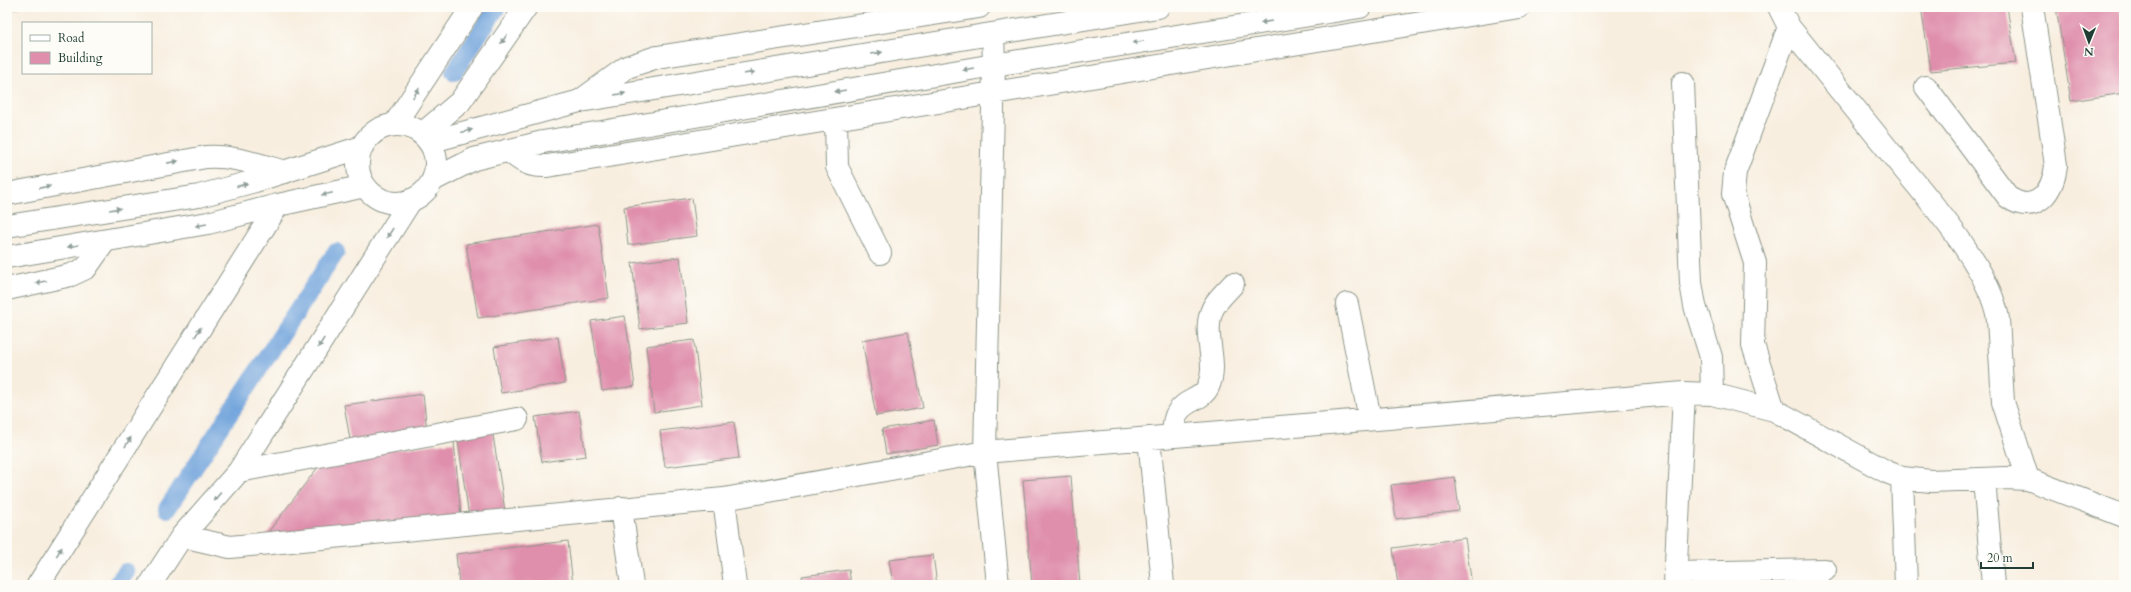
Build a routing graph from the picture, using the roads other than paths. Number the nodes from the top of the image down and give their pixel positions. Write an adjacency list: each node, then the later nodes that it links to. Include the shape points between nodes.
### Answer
1 (472, 7): 17 (street, one-way to 1)
2 (526, 7): 18 (street, one-way to 18, via 460,102)
3 (979, 7): 15 (street, via 657,57 627,66)
4 (1158, 7): 10 (street)
5 (1360, 7): 11 (street, one-way to 11)
6 (1519, 7): 14 (street)
7 (1779, 7): 9 (street)
8 (2032, 7): 13 (street, via 2056,165 2052,186 2043,197 2026,205 2017,204 2008,197)
9 (1789, 27): 36 (street, via 1735,172 1733,184 1735,202 1755,263 1753,345); 45 (street, via 1931,204 1985,279 1997,308 2003,402)
10 (993, 34): 11 (street); 15 (street, one-way to 10)
11 (994, 65): 14 (street); 20 (street, one-way to 20)
12 (1683, 83): 35 (street, via 1691,283 1695,306 1711,357)
13 (1926, 87)
14 (994, 93): 16 (street); 41 (street)
15 (580, 101): 18 (street, one-way to 15)
16 (836, 119): 20 (street, via 547,166 528,164); 29 (street, via 837,167)
17 (394, 125): 18 (street, via 414,129); 19 (street, via 375,132)
18 (426, 138): 22 (street, via 436,160)
19 (362, 147): 21 (street); 23 (street, via 358,167)
20 (508, 150): 22 (street, via 474,159)
21 (284, 172): 24 (street, one-way to 21, via 206,157 222,156); 27 (street, one-way to 21, via 199,196)
22 (433, 180): 25 (street)
23 (365, 186): 25 (street, via 372,194 386,200); 26 (street, one-way to 26)
24 (7, 194)
25 (411, 200): 42 (street, one-way to 42)
26 (278, 205): 28 (street, one-way to 28, via 208,224); 53 (street, one-way to 26)
27 (7, 226)
28 (106, 241): 30 (street, one-way to 30); 32 (street, one-way to 32, via 86,268 71,276)
29 (880, 253)
30 (7, 257)
31 (1233, 284): 39 (street, via 1215,304 1210,318 1212,368 1208,387 1203,394 1178,412 1174,421)
32 (7, 289)
33 (1347, 304): 38 (street)
34 (1684, 392): 35 (street); 38 (street); 51 (street)
35 (1712, 394): 36 (street)
36 (1774, 410): 43 (street, via 1886,472)
37 (517, 419): 42 (street)
38 (1370, 419): 39 (street)
39 (1173, 436): 40 (street)
40 (1149, 438): 41 (street); 57 (street)
41 (985, 452): 46 (street); 56 (street)
42 (239, 471): 49 (street, one-way to 49)
43 (1902, 478): 44 (street, via 1932,481); 58 (street)
44 (1984, 479): 45 (street); 59 (street)
45 (2028, 479): 48 (street)
46 (724, 499): 47 (street); 55 (street)
47 (621, 508): 49 (street, via 230,547); 54 (street)
48 (2124, 516)
49 (182, 536): 52 (street)
50 (1825, 570): 51 (street)
51 (1675, 579)
52 (160, 580)
53 (38, 585)
54 (632, 585)
55 (735, 585)
56 (998, 585)
57 (1163, 585)
58 (1906, 585)
59 (1993, 585)

